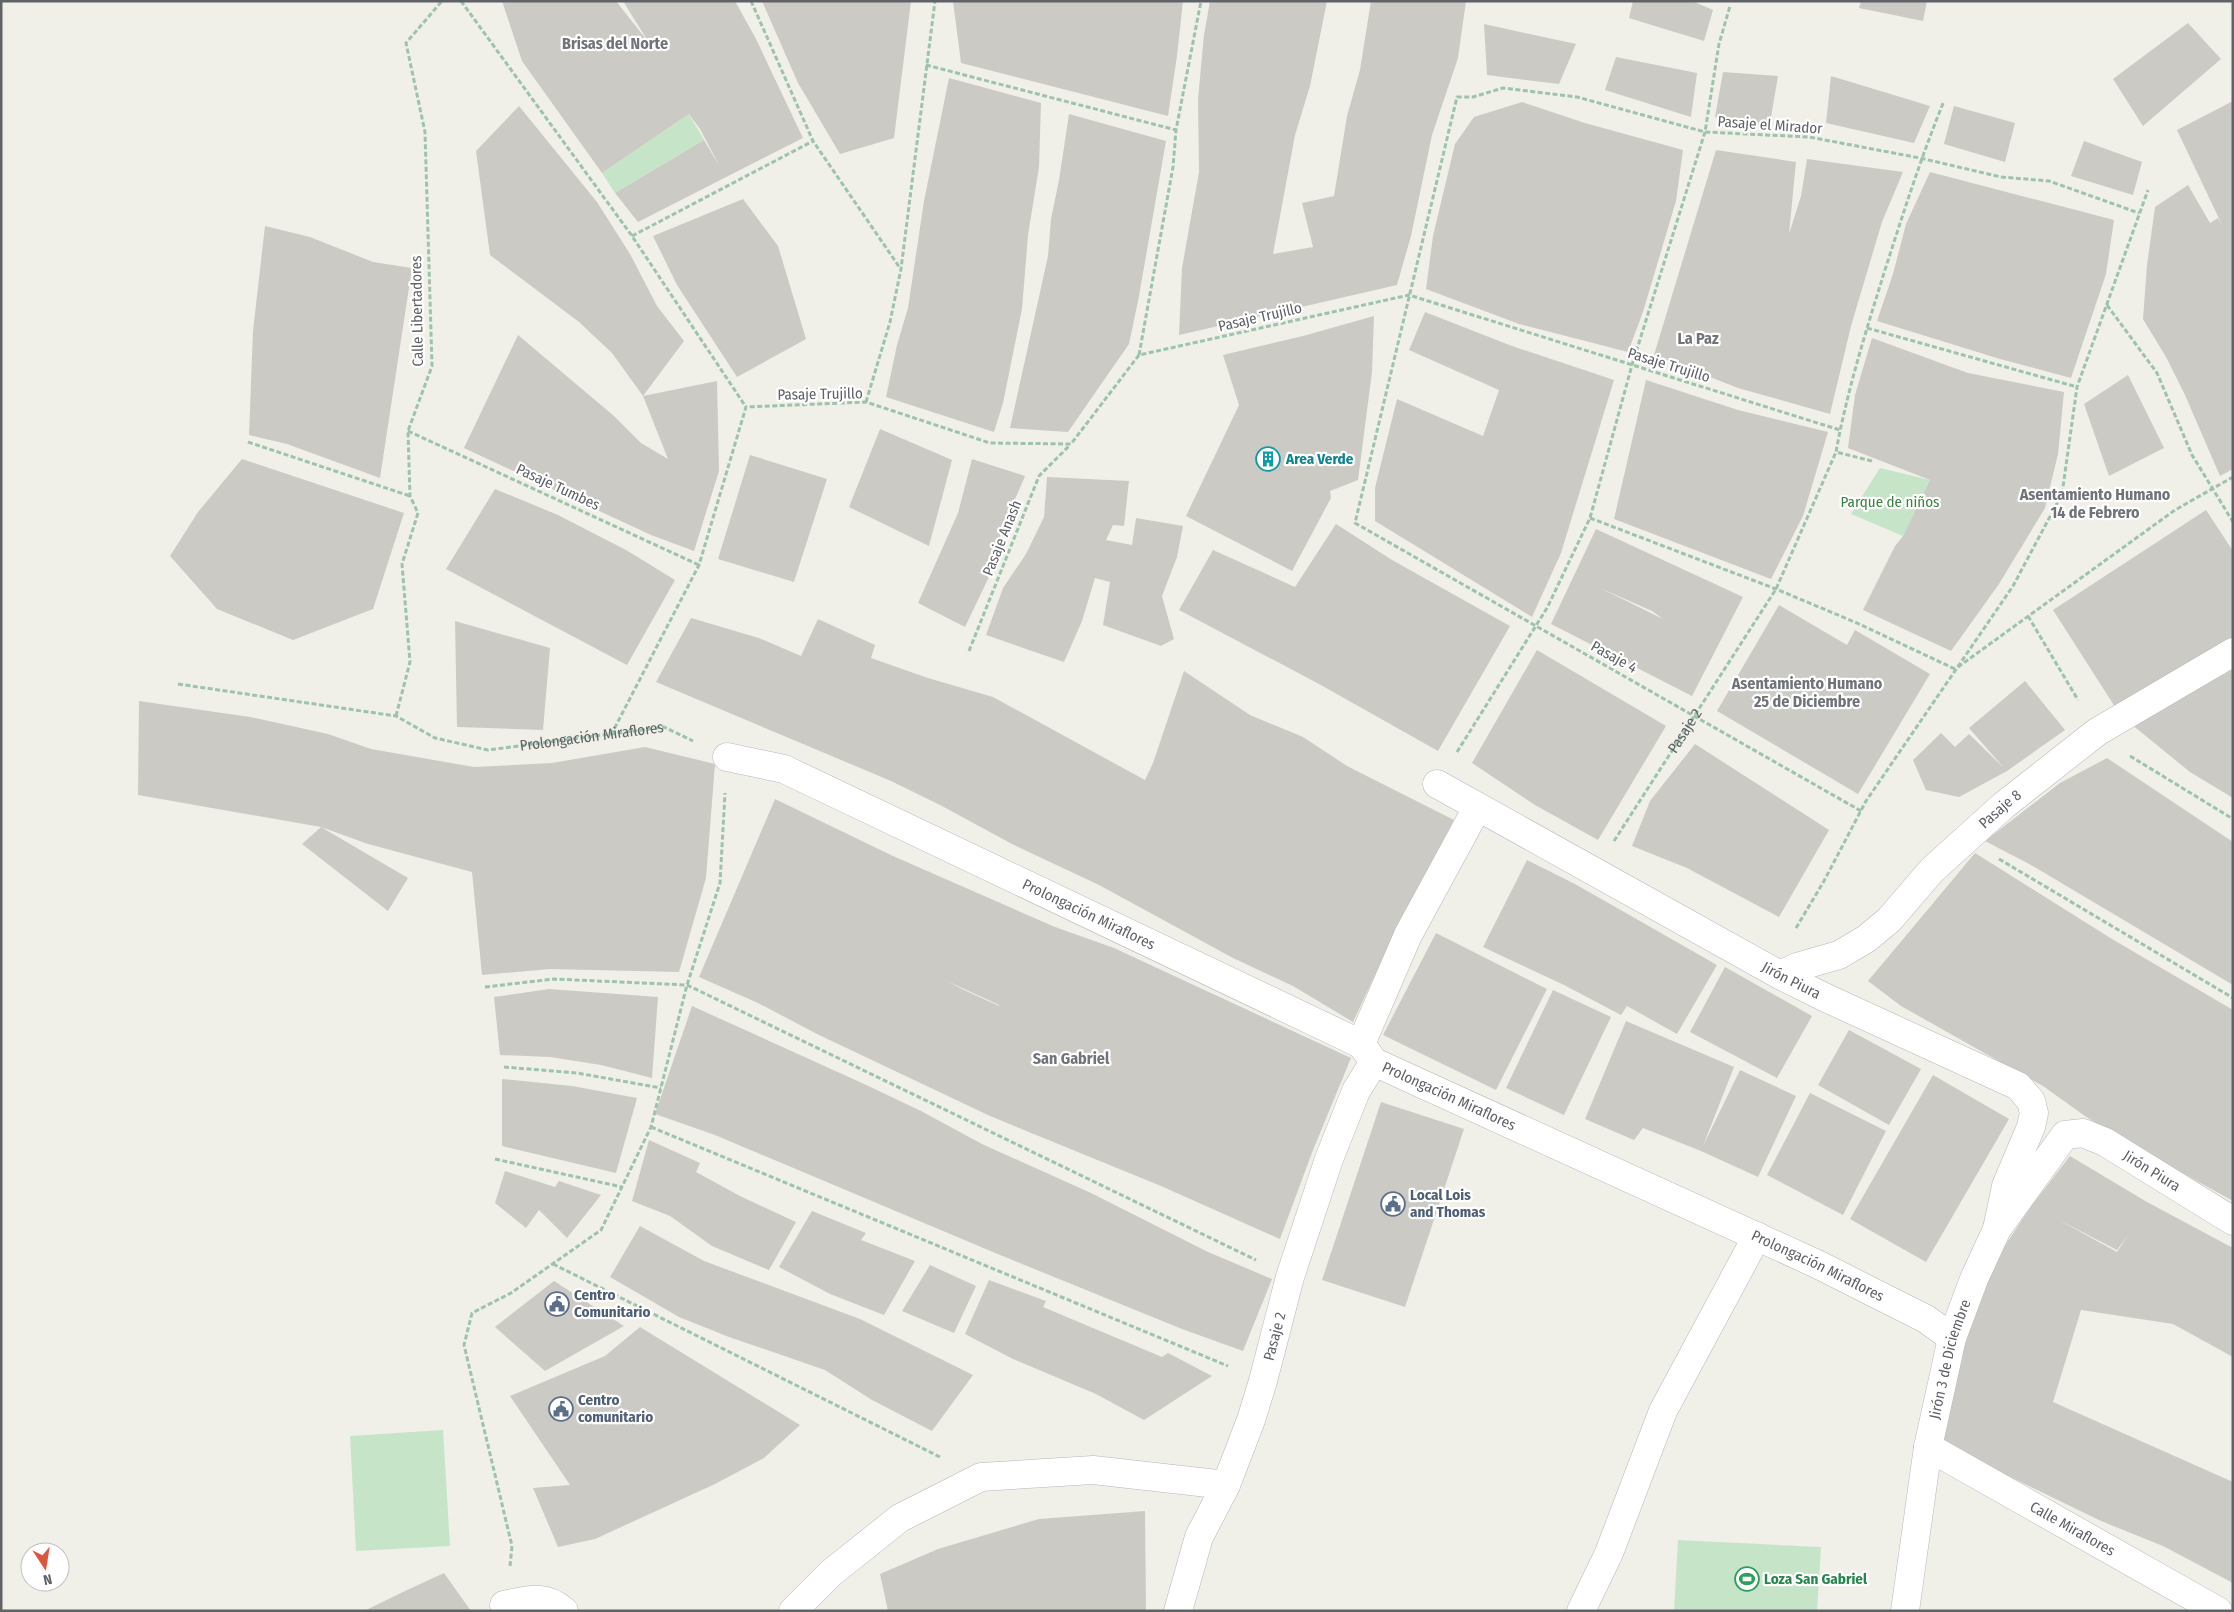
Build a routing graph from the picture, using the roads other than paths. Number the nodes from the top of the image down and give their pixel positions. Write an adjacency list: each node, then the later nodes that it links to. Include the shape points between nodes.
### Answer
1 (2233, 652): 5 (street, Pasaje 8, via 2097,732 1966,839 1932,870 1889,920 1866,939 1839,954)
2 (727, 757): 6 (street, Prolongación Miraflores, via 784,769)
3 (1437, 784): 4 (street, Jirón Piura)
4 (1477, 808): 5 (street, Jirón Piura); 6 (street, Pasaje 2, via 1408,935)
5 (1776, 972): 9 (street, Jirón Piura, via 2018,1086 2031,1101 2034,1113 2031,1127 2006,1186)
6 (1367, 1053): 10 (street, Prolongación Miraflores); 13 (street, Pasaje 2, via 1290,1277 1263,1381)
7 (2065, 1135): 8 (street, Jirón Piura, via 2083,1132 2105,1142); 9 (street, Jirón 3 de Diciembre)
8 (2233, 1221)
9 (1997, 1229): 11 (street, Jirón 3 de Diciembre)
10 (1757, 1236): 11 (street, Prolongación Miraflores, via 1926,1319); 18 (street, via 1663,1411 1610,1553)
11 (1952, 1338): 12 (street, Jirón 3 de Diciembre)
12 (1928, 1447): 19 (street, Jirón 3 de Diciembre); 20 (street, Calle Miraflores)
13 (1226, 1485): 16 (street, via 1093,1470 981,1477 900,1518 831,1573); 17 (street, Pasaje 2, via 1200,1537)
14 (504, 1605): 15 (street, via 530,1599 543,1600 555,1603)
15 (564, 1611)
16 (793, 1611)
17 (1178, 1611)
18 (1581, 1611)
19 (1905, 1611)
20 (2218, 1611)

